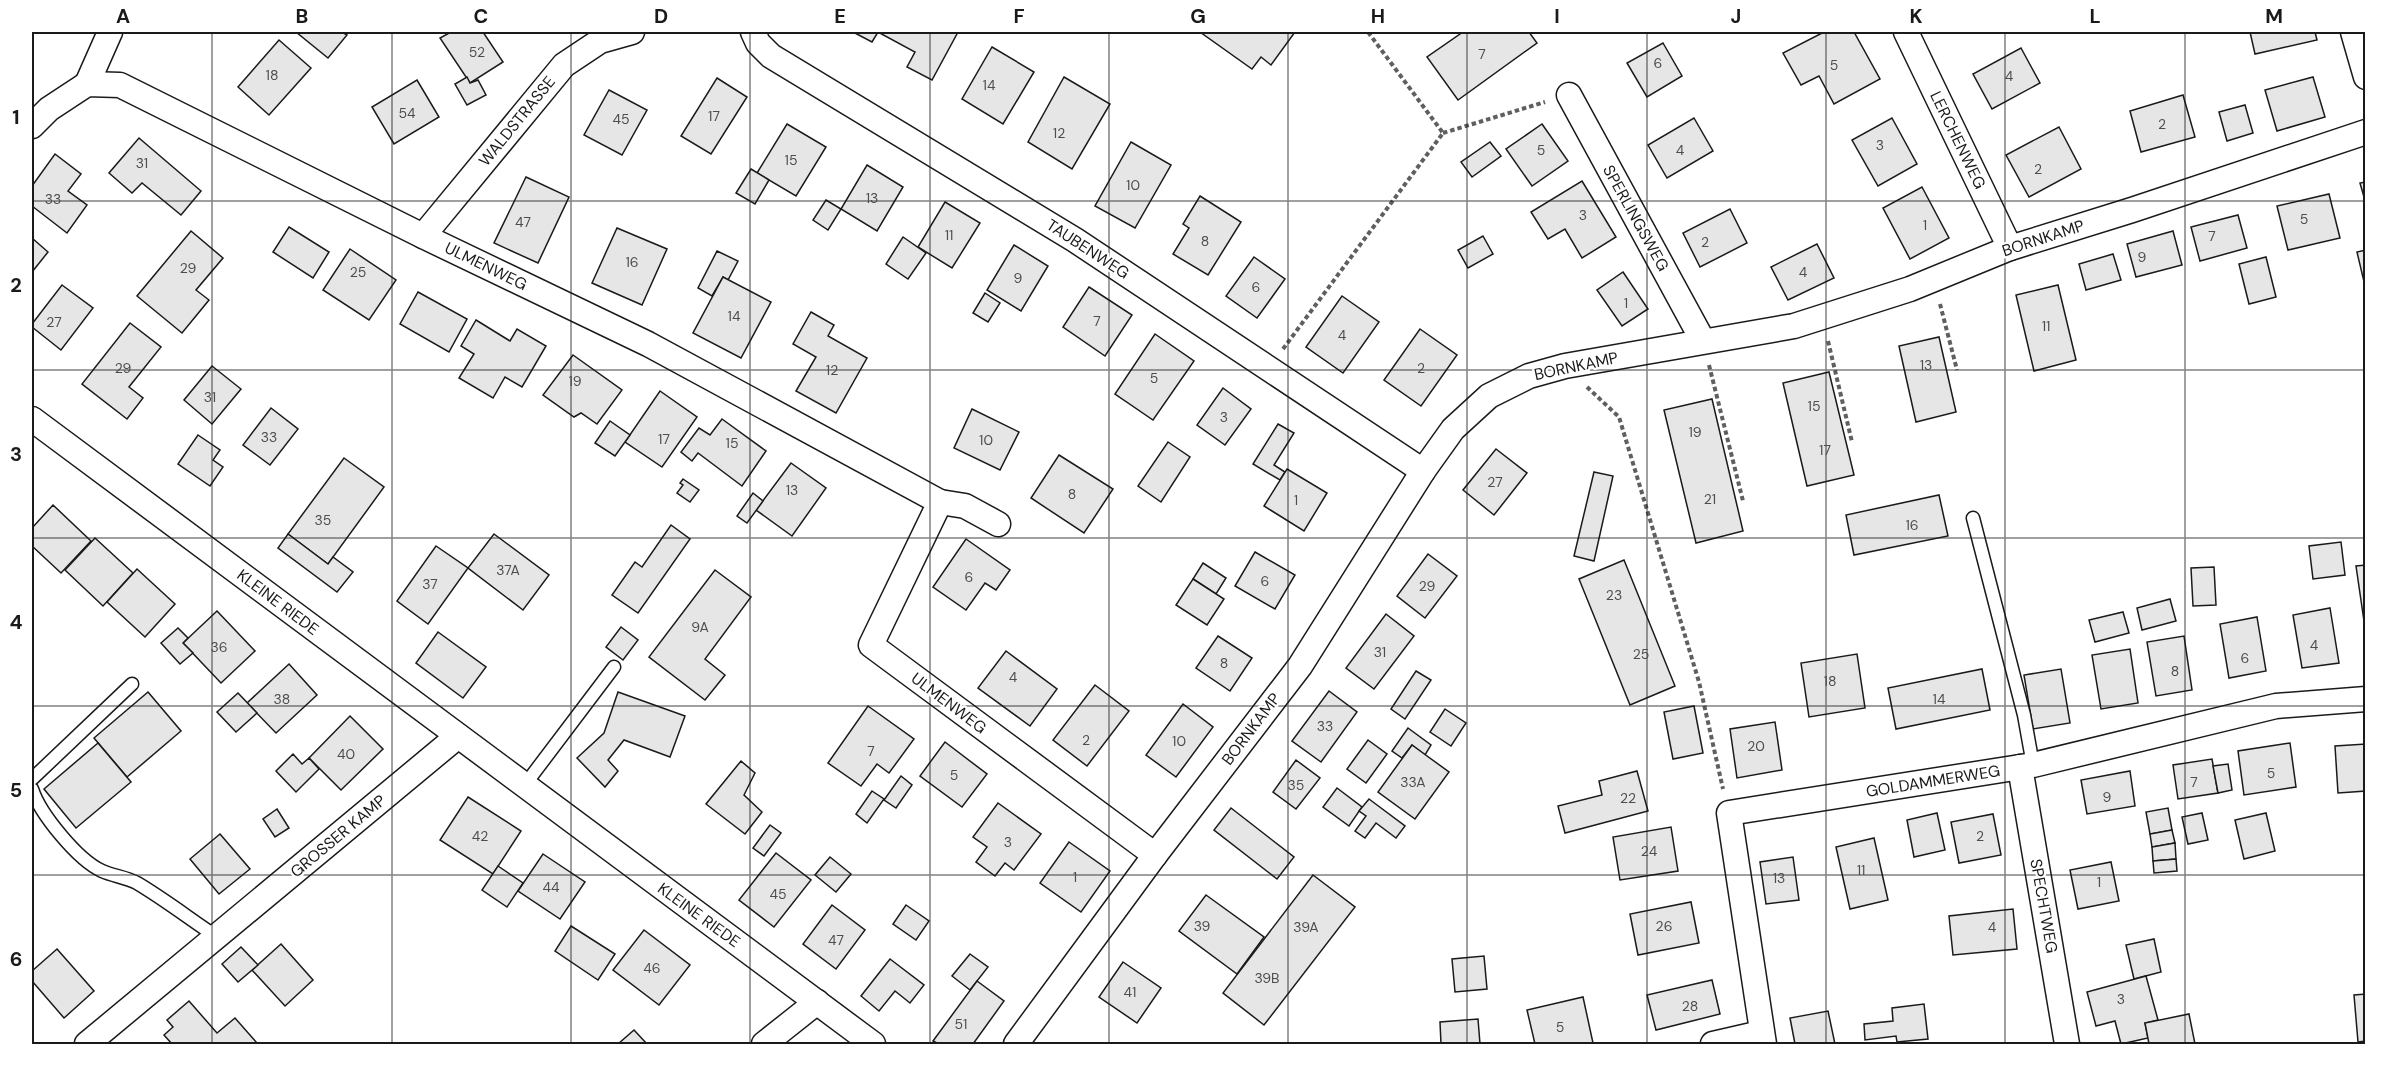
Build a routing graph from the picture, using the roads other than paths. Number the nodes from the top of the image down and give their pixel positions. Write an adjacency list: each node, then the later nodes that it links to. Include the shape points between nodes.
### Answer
1 (110, 32): 7 (street)
2 (632, 32): 11 (street, WALDSTRASSE, via 600,41 564,65)
3 (753, 32): 15 (street, TAUBENWEG, via 771,56 1076,240)
4 (1906, 32): 12 (street, LERCHENWEG)
5 (2353, 32): 6 (street)
6 (2366, 76)
7 (87, 84): 9 (street, via 49,109); 11 (street, ULMENWEG, via 120,85)
8 (1569, 95): 13 (street, SPERLINGSWEG)
9 (32, 126)
10 (2366, 132): 12 (street, BORNKAMP)
11 (423, 236): 16 (street, ULMENWEG, via 648,344)
12 (2010, 248): 13 (street, BORNKAMP, via 1910,290 1794,326)
13 (1703, 341): 15 (street, BORNKAMP, via 1529,376 1489,396 1453,429)
14 (32, 419): 22 (street, KLEINE RIEDE)
15 (1423, 471): 27 (street, BORNKAMP, via 1300,666)
16 (940, 502): 18 (street, ULMENWEG, via 964,506); 27 (street, ULMENWEG, via 871,645)
17 (1974, 518): 23 (lane, via 2018,693)
18 (998, 524)
19 (614, 667): 25 (lane)
20 (132, 684): 24 (lane)
21 (2366, 699): 23 (street, GOLDAMMERWEG, via 2276,706)
22 (458, 736): 25 (street, KLEINE RIEDE); 28 (street, GROSSER KAMP)
23 (2027, 766): 30 (street, GOLDAMMERWEG, via 1729,813); 36 (street, SPECHTWEG)
24 (32, 779)
25 (524, 786): 29 (street, KLEINE RIEDE)
26 (32, 789): 28 (lane, via 80,857 135,882)
27 (1155, 855): 34 (street, BORNKAMP)
28 (217, 937): 31 (street, GROSSER KAMP)
29 (818, 1002): 32 (street); 33 (street, KLEINE RIEDE)
30 (1763, 1038): 35 (street)
31 (87, 1044)
32 (764, 1044)
33 (873, 1044)
34 (1016, 1044)
35 (1713, 1044)
36 (2067, 1044)

